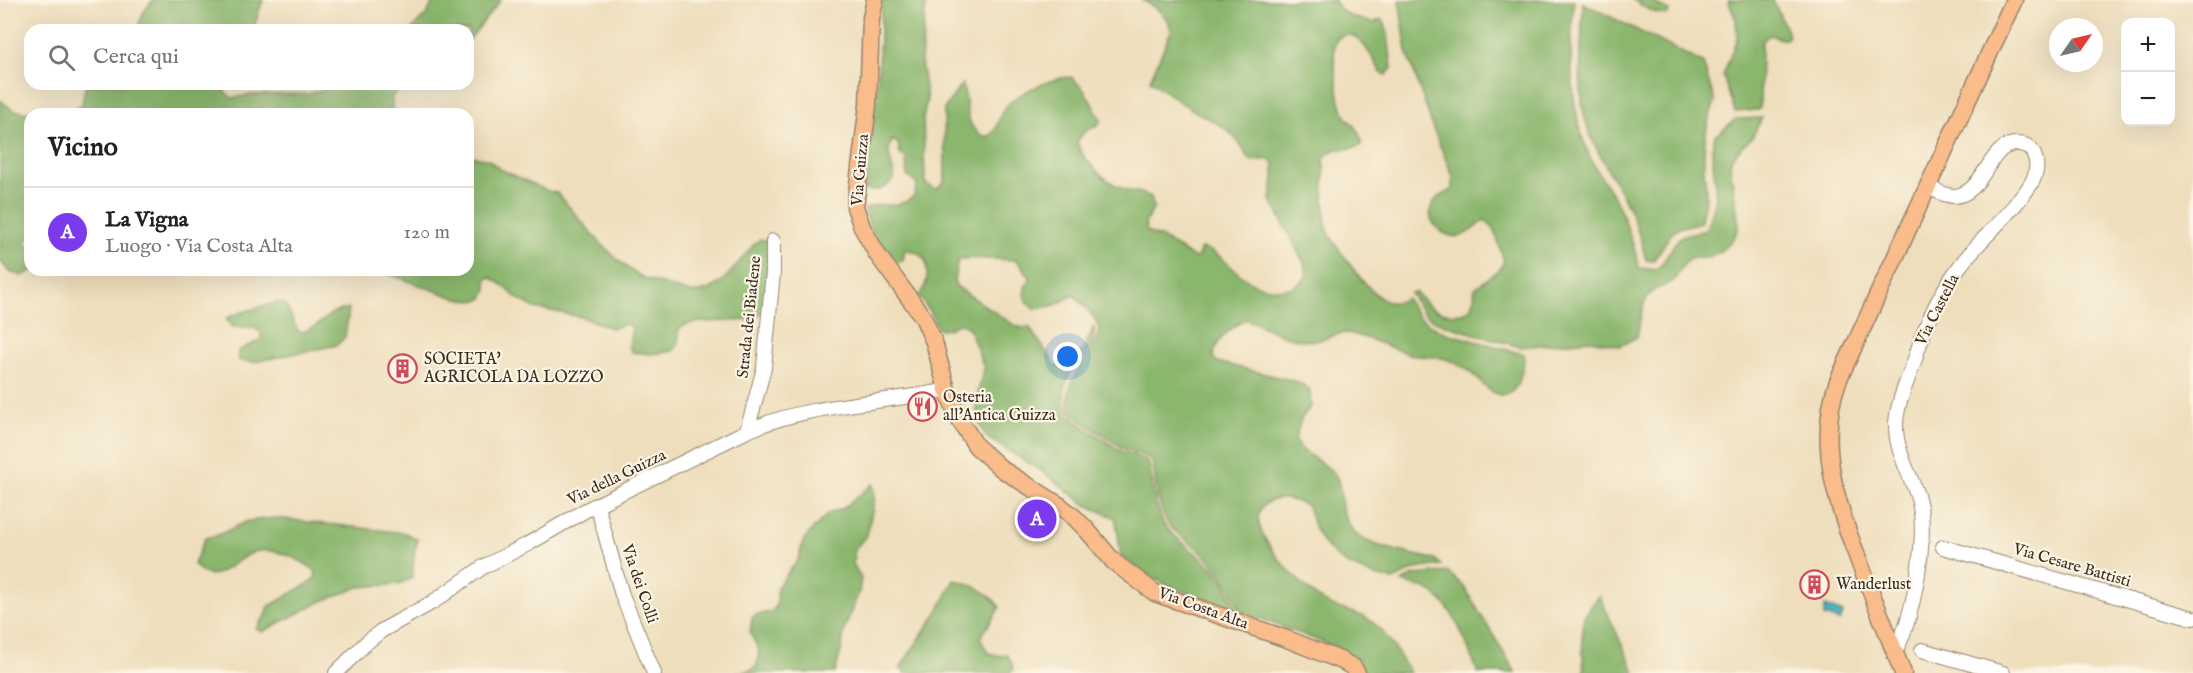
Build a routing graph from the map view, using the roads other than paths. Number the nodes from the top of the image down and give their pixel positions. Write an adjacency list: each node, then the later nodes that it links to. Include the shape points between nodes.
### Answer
1 (875, 0): 5 (main road, Via Guizza, via 868,105 855,207 877,254 923,317)
2 (2014, 0): 3 (main road)
3 (1928, 187): 11 (main road, via 1838,381 1828,421 1829,454 1838,500); 11 (street, Via Castella, via 1961,195 2007,146 2022,144 2035,156 2037,166 2030,185 1963,262 1938,303 1898,410 1898,442 1919,503 1923,537 1906,628)
4 (773, 241): 6 (street, Strada dei Biadene, via 764,368)
5 (947, 390): 6 (street, Via della Guizza, via 810,411); 14 (main road, Via Costa Alta, via 968,434 982,453 1074,517 1134,579 1155,593 1342,661)
6 (747, 431): 7 (street, Via della Guizza)
7 (597, 505): 12 (street, Via della Guizza, via 483,567 433,602 381,631); 13 (street, Via dei Colli, via 622,595)
8 (1943, 547): 9 (street, Via Cesare Battisti)
9 (2193, 618)
10 (1923, 650): 16 (street)
11 (1894, 652): 15 (main road)
12 (336, 673)
13 (654, 673)
14 (1357, 673)
15 (1903, 673)
16 (2003, 673)

